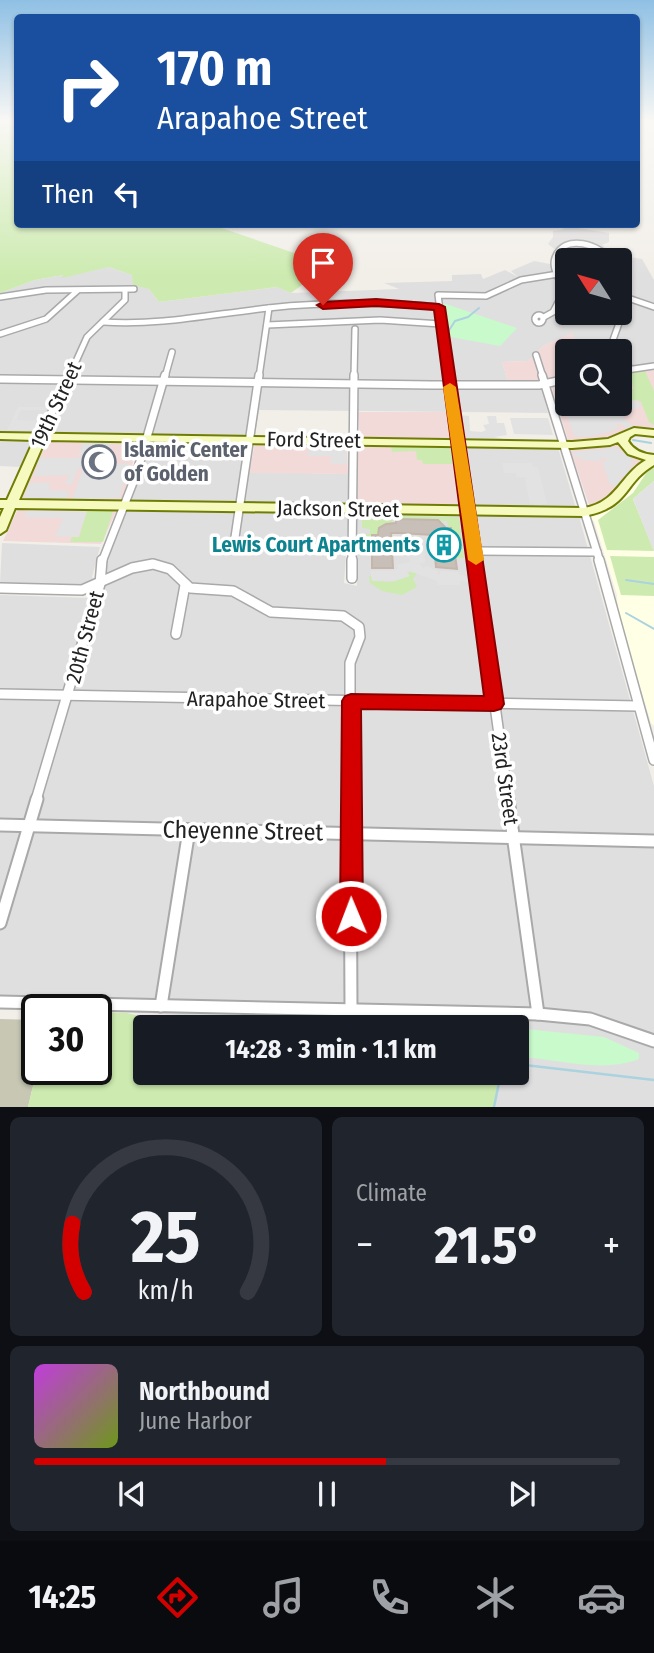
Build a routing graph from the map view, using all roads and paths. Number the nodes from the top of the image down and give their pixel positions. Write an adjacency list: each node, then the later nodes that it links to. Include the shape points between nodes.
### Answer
1 (566, 248): 2 (street)
2 (600, 248)
3 (555, 274): 9 (street, 23rd Street, via 520,280 486,296 438,295)
4 (134, 289): 5 (street)
5 (125, 290): 6 (street); 14 (street, 19th Street, via 125,300)
6 (77, 291): 7 (street); 18 (street, via 46,319)
7 (0, 297)
8 (632, 299): 10 (street)
9 (439, 307): 11 (street, via 376,303); 16 (street, 23rd Street)
10 (654, 307)
11 (269, 308): 14 (street, via 152,325); 15 (street)
12 (555, 308): 13 (street)
13 (544, 317)
14 (103, 322): 24 (street, 19th Street, via 88,337)
15 (267, 324): 16 (street, via 380,320); 27 (street)
16 (441, 324): 30 (street, 23rd Street)
17 (355, 329): 28 (street)
18 (0, 334)
19 (172, 352): 25 (street, 20th Street)
20 (536, 355): 29 (street)
21 (654, 366): 22 (street)
22 (632, 369)
23 (0, 379): 24 (street)
24 (69, 379): 25 (street); 34 (street, 19th Street)
25 (164, 381): 27 (street); 35 (street, 20th Street)
26 (555, 381): 29 (street)
27 (257, 382): 28 (street); 36 (street)
28 (355, 383): 30 (street); 37 (street)
29 (544, 383): 30 (street); 39 (street)
30 (449, 385): 38 (street, 23rd Street)
31 (650, 431): 32 (main road, Ford Street)
32 (626, 434): 39 (main road, Ford Street, via 599,444); 40 (main road, via 623,441 629,450)
33 (0, 436): 34 (main road, Ford Street)
34 (41, 436): 35 (main road, Ford Street); 41 (main road, 19th Street)
35 (146, 438): 36 (main road, Ford Street); 42 (street, 20th Street)
36 (248, 439): 37 (main road, Ford Street); 43 (street)
37 (353, 441): 38 (main road, Ford Street); 44 (street)
38 (459, 442): 39 (main road, Ford Street); 45 (street, 23rd Street)
39 (562, 445): 46 (street)
40 (654, 459): 46 (main road, Jackson Street, via 604,507)
41 (5, 504): 42 (main road, Jackson Street); 47 (main road, 19th Street)
42 (124, 506): 43 (main road, Jackson Street); 52 (street, 20th Street, via 108,545)
43 (239, 507): 44 (main road, Jackson Street); 48 (street, via 234,544)
44 (353, 510): 45 (main road, Jackson Street); 48 (street)
45 (467, 511): 46 (main road, Jackson Street); 49 (street, 23rd Street)
46 (584, 513): 50 (street)
47 (0, 530)
48 (353, 549): 51 (street)
49 (475, 551): 50 (street); 59 (street, 23rd Street)
50 (597, 552): 60 (street)
51 (352, 578)
52 (100, 584): 53 (street, via 132,568 153,564 170,569); 54 (street, via 82,590); 57 (street, 20th Street)
53 (185, 585): 55 (street); 58 (street, via 233,591 271,612 343,616 354,621 360,632 349,663)
54 (0, 588)
55 (176, 634)
56 (0, 694): 57 (street, Arapahoe Street)
57 (69, 696): 58 (street, Arapahoe Street); 63 (street, 20th Street)
58 (351, 701): 59 (street, Arapahoe Street); 65 (street)
59 (494, 704): 60 (street, Arapahoe Street); 66 (street, 23rd Street)
60 (638, 706): 61 (street)
61 (654, 760)
62 (0, 825): 63 (street, Cheyenne Street)
63 (28, 826): 64 (street, Cheyenne Street); 68 (street, 20th Street)
64 (189, 830): 65 (street, Cheyenne Street); 70 (street)
65 (350, 834): 66 (street, Cheyenne Street); 71 (street)
66 (513, 838): 67 (street, Cheyenne Street); 72 (street, 23rd Street)
67 (654, 841)
68 (0, 923)
69 (0, 1002): 70 (street)
70 (161, 1006): 71 (street)
71 (351, 1010): 72 (street)
72 (538, 1014): 73 (street, via 590,1018)
73 (654, 1041)

